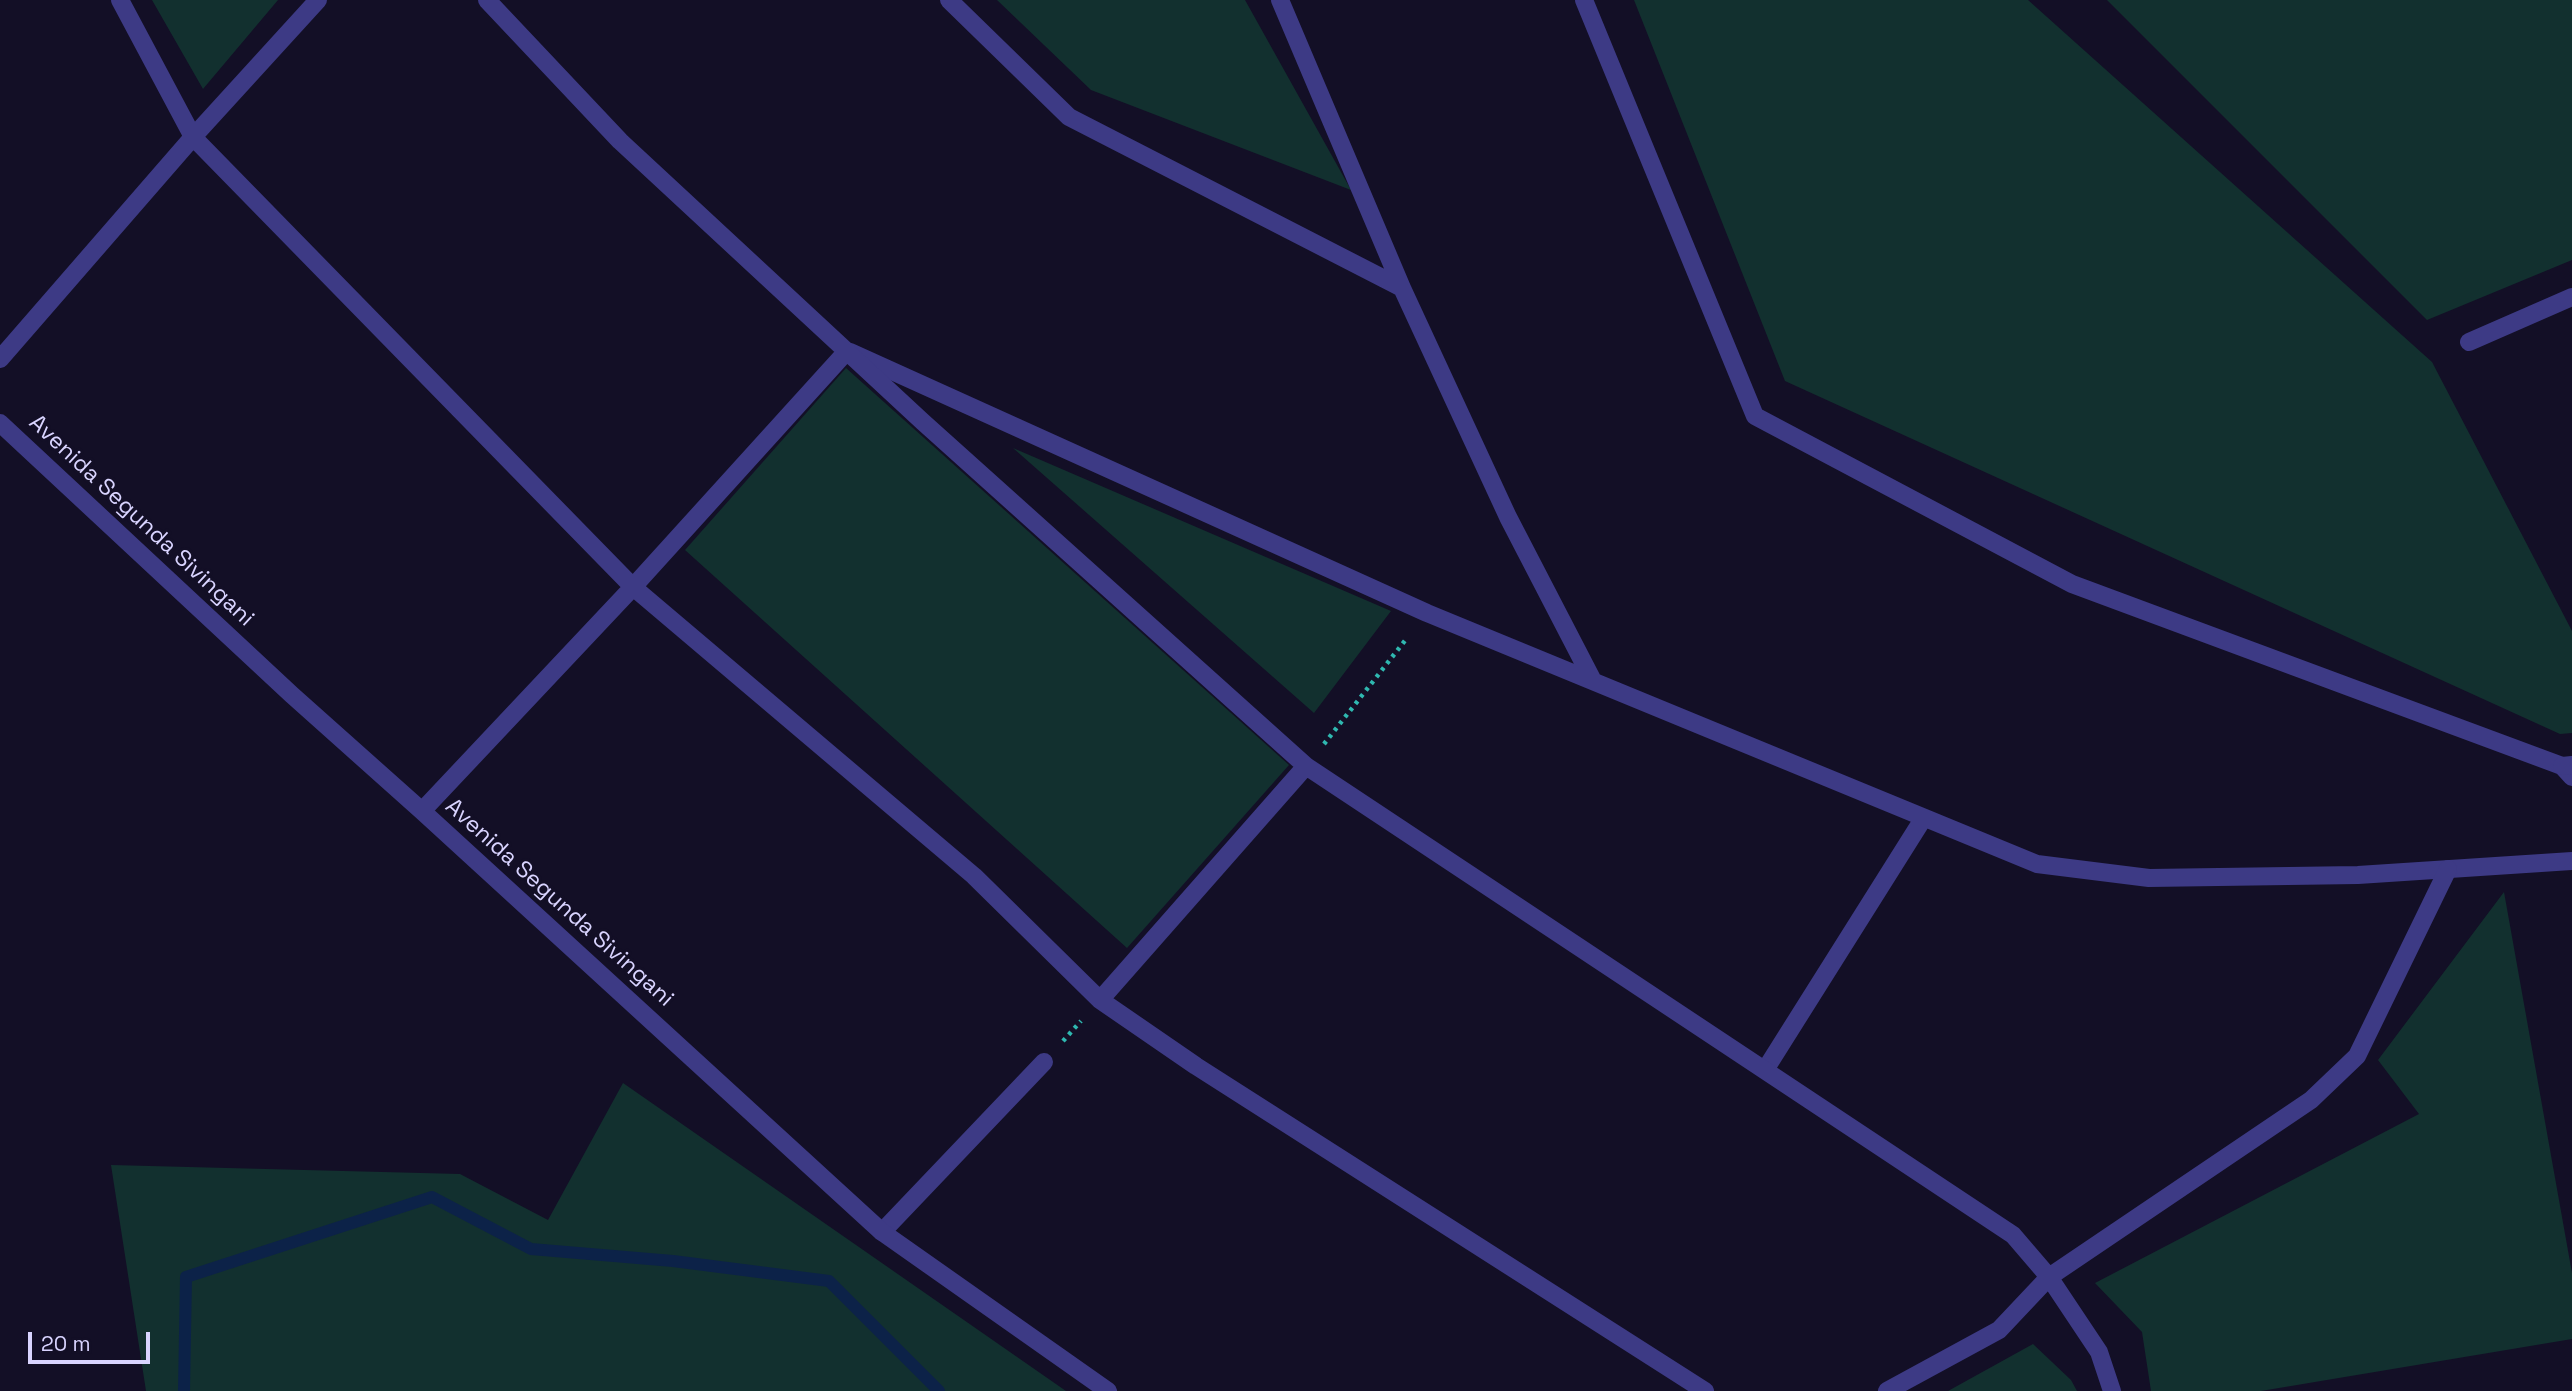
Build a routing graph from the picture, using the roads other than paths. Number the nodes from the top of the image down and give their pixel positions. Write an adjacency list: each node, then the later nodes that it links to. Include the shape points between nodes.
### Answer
1 (120, 0): 7 (street)
2 (318, 0): 7 (street)
3 (487, 0): 11 (street, via 620,141)
4 (949, 0): 8 (street, via 1069,117)
5 (1280, 0): 8 (street)
6 (1584, 0): 17 (street, via 1755,416 2072,584)
7 (193, 137): 12 (street); 14 (street)
8 (1402, 288): 15 (street, via 1508,517)
9 (2572, 297): 10 (street)
10 (2469, 342)
11 (846, 351): 14 (street); 15 (street, via 1427,612); 16 (street)
12 (0, 359)
13 (0, 423): 18 (street, Avenida Segunda Sivingani)
14 (633, 587): 18 (street); 22 (street, via 974,876)
15 (1593, 681): 19 (street)
16 (1306, 766): 22 (street); 24 (street)
17 (2569, 769)
18 (422, 811): 25 (street, Avenida Segunda Sivingani)
19 (1923, 819): 21 (street, via 2038,864 2149,878); 24 (street)
20 (2572, 861): 21 (street)
21 (2448, 869): 26 (street, via 2357,1056 2311,1100)
22 (1100, 1000): 28 (street)
23 (1044, 1062): 25 (street)
24 (1765, 1070): 26 (street, via 2013,1235)
25 (882, 1232): 27 (street, Avenida Segunda Sivingani)
26 (2049, 1277): 29 (street, via 1999,1330); 30 (street, via 2099,1352)
27 (1108, 1391)
28 (1705, 1391)
29 (1888, 1391)
30 (2112, 1391)

